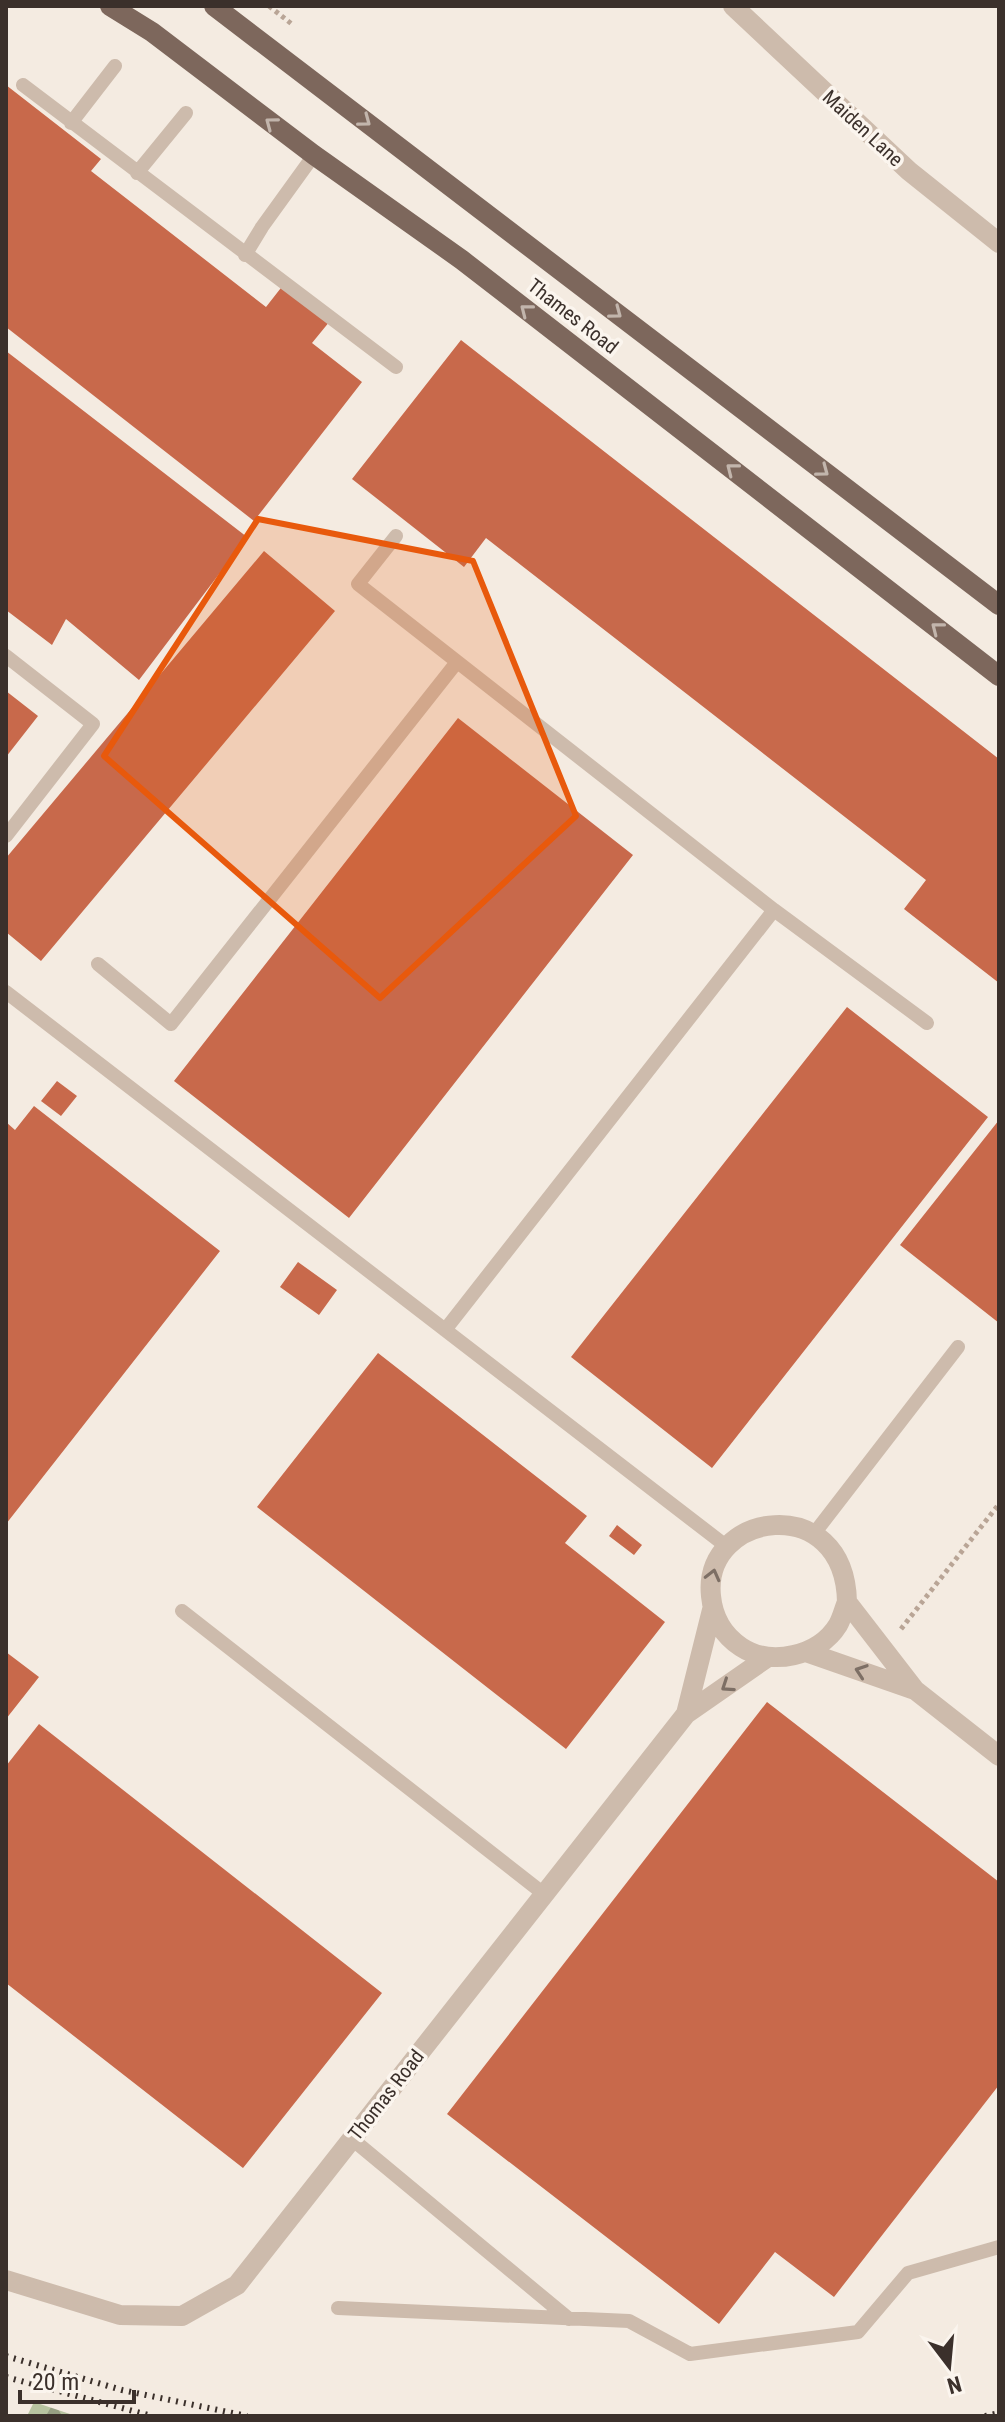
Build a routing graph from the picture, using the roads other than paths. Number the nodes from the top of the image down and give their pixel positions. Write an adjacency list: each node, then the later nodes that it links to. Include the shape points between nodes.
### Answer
1 (110, 6): 8 (main road, Thames Road, one-way to 1)
2 (214, 6): 14 (main road, Thames Road, one-way to 14)
3 (733, 6): 10 (street, Maiden Lane, via 909,171)
4 (115, 66): 7 (lane)
5 (23, 85): 7 (lane)
6 (186, 113): 9 (lane)
7 (71, 123): 9 (lane)
8 (314, 155): 11 (lane); 17 (main road, Thames Road, one-way to 8, via 462,260)
9 (137, 173): 11 (lane)
10 (999, 243)
11 (245, 255): 12 (lane)
12 (396, 367)
13 (396, 536): 16 (lane, via 358,584)
14 (999, 605)
15 (6, 656): 18 (lane, via 93,724)
16 (457, 662): 19 (lane); 20 (lane, via 171,1024)
17 (999, 676)
18 (6, 836)
19 (774, 910): 22 (lane); 23 (lane)
20 (98, 964)
21 (6, 992): 23 (lane)
22 (927, 1023)
23 (445, 1330): 26 (lane)
24 (958, 1347): 25 (lane)
25 (813, 1535): 26 (street, via 797,1526 774,1524 748,1531); 27 (street, Thomas Road, via 834,1552 847,1586)
26 (726, 1546): 28 (street, Thomas Road, one-way to 26, via 710,1587)
27 (847, 1602): 30 (street, via 838,1625); 32 (street, Thomas Road)
28 (712, 1610): 31 (street, via 730,1640); 33 (street, Thomas Road)
29 (182, 1611): 35 (lane)
30 (806, 1652): 31 (street, Thomas Road); 32 (street, Thomas Road, one-way to 30)
31 (768, 1657): 33 (street, Thomas Road, one-way to 33)
32 (915, 1690): 34 (street, Thomas Road)
33 (686, 1714): 35 (street, Thomas Road)
34 (999, 1756)
35 (544, 1894): 36 (street, Thomas Road)
36 (352, 2139): 38 (street, Thomas Road, via 237,2285 182,2316 120,2315); 40 (lane)
37 (999, 2247): 40 (lane, via 908,2273 858,2332 690,2354 629,2321)
38 (6, 2280)
39 (338, 2308): 40 (lane)
40 (569, 2319)

